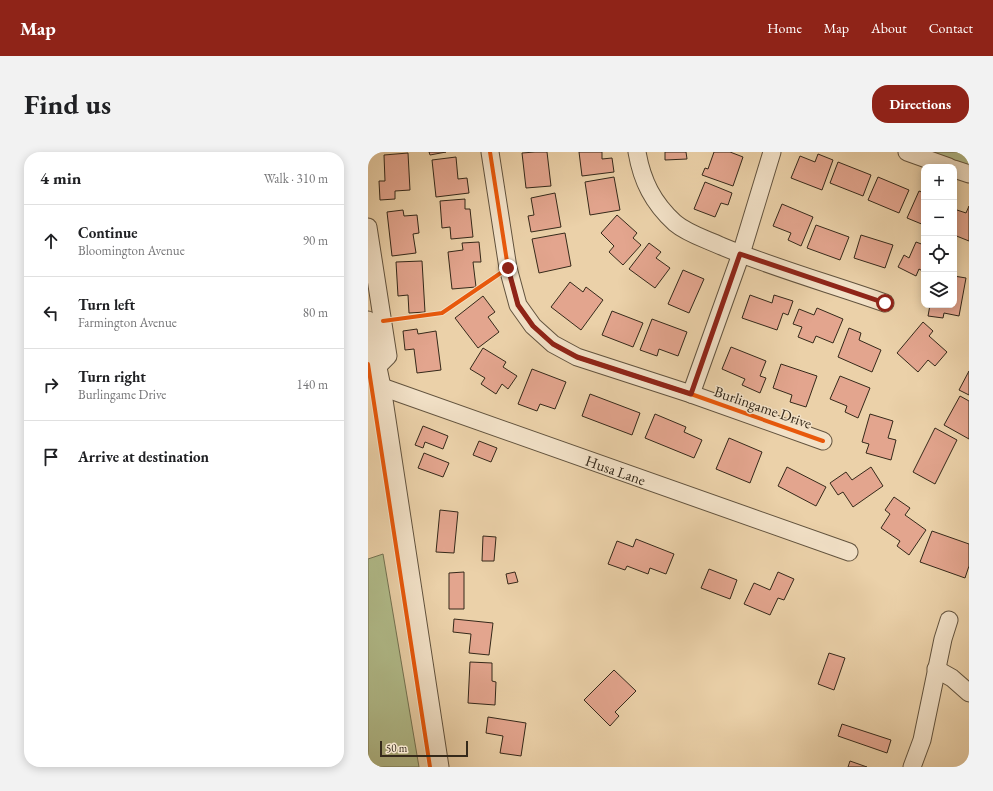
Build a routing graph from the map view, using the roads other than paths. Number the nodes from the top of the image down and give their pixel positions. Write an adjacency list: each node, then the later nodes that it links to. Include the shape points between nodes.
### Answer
1 (490, 152): 14 (street, Burlingame Drive, via 510,279 518,305 533,326 553,344 577,357)
2 (637, 152): 9 (street, via 640,170 648,190 676,223 695,235)
3 (772, 152): 9 (street)
4 (907, 152): 5 (street)
5 (941, 164)
6 (957, 170): 7 (street)
7 (969, 174)
8 (368, 227): 12 (street, via 388,356)
9 (740, 254): 10 (street); 14 (street)
10 (885, 303)
11 (368, 320): 12 (street)
12 (378, 366): 13 (street)
13 (382, 388): 16 (street, Husa Lane); 20 (street)
14 (691, 394): 15 (street, Burlingame Drive)
15 (823, 441)
16 (849, 552)
17 (949, 620): 18 (street)
18 (936, 669): 19 (street, via 952,678); 21 (street, via 922,740)
19 (969, 693)
20 (440, 767)
21 (912, 767)

